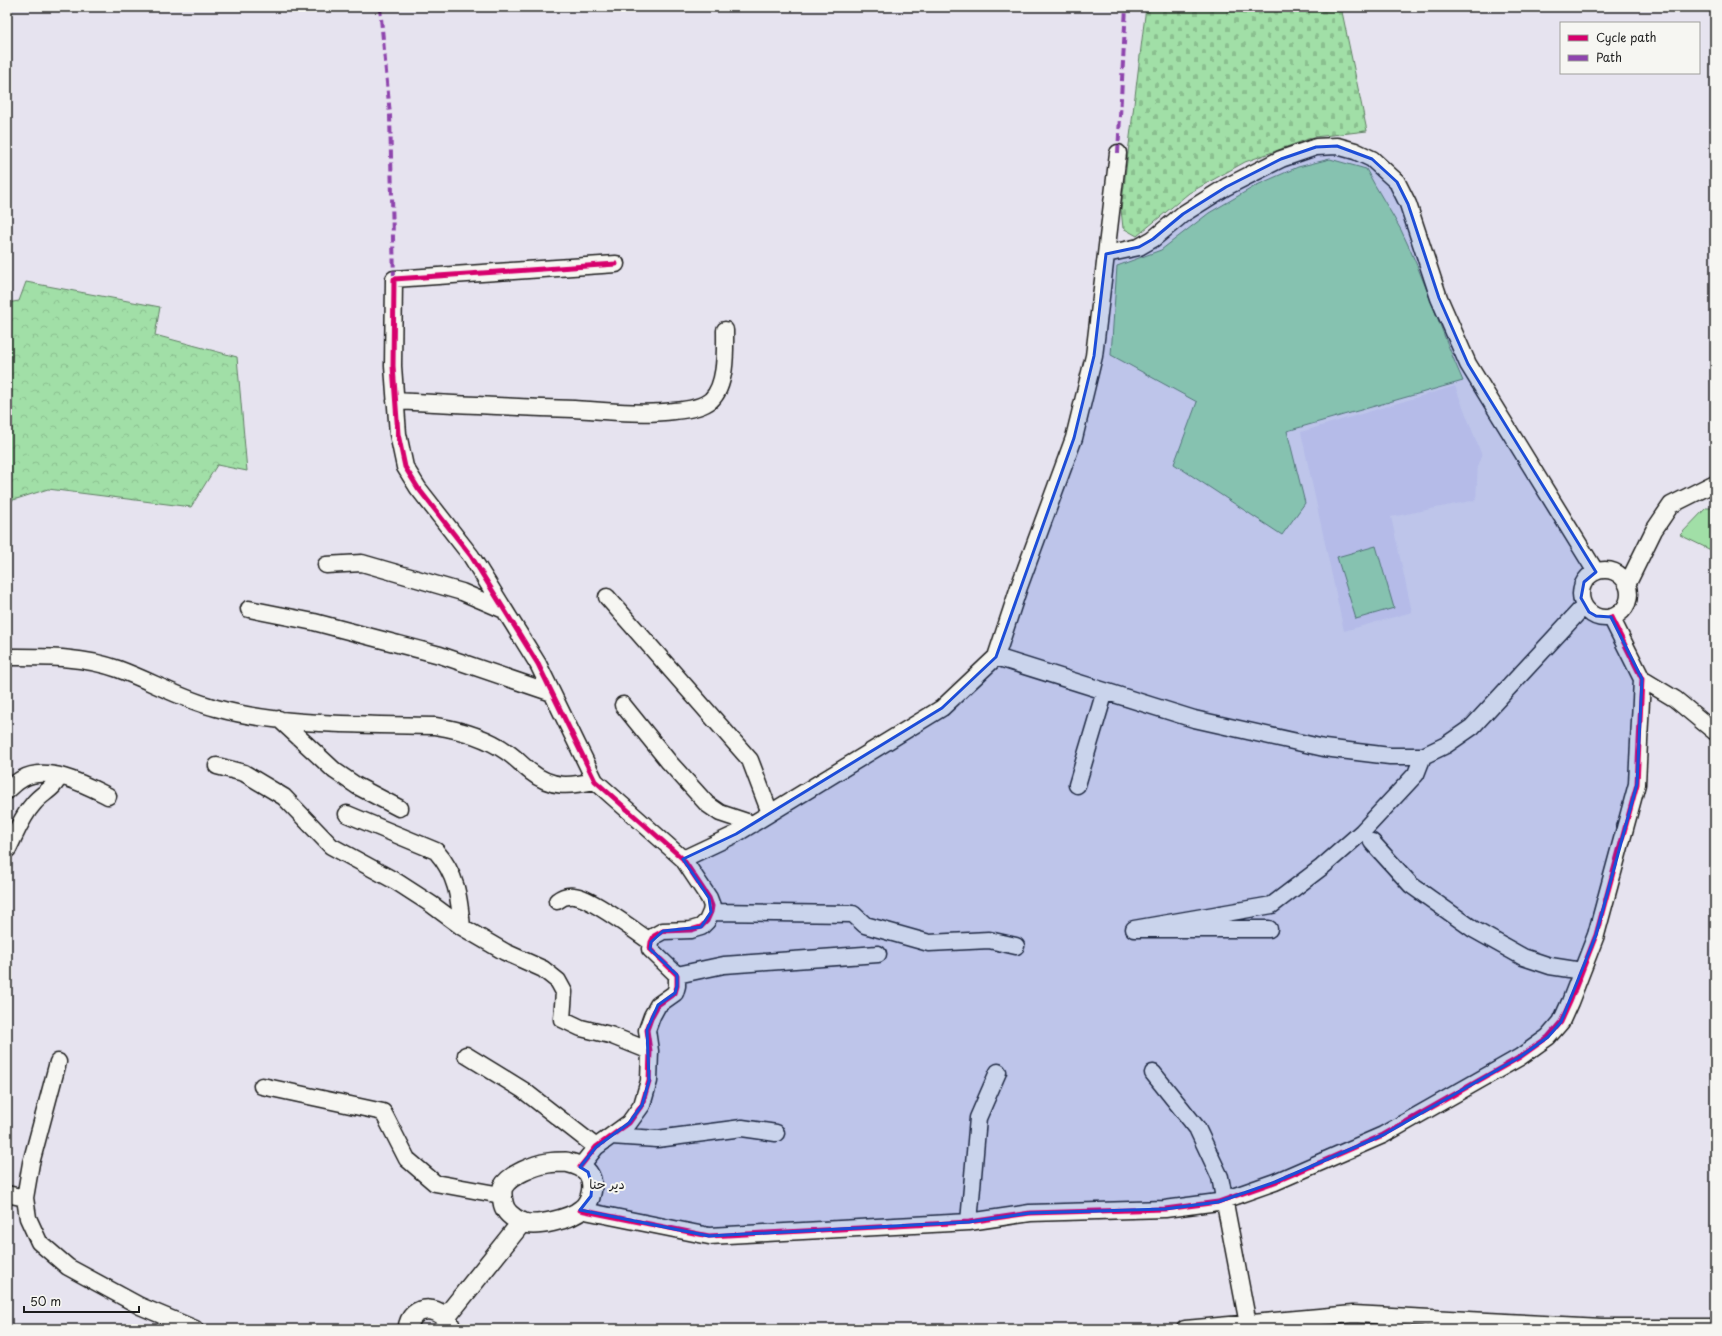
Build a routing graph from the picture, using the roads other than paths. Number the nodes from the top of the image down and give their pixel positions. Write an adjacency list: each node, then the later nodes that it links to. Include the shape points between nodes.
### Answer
1 (1118, 153): 2 (street)
2 (1106, 254): 8 (street, via 1139,247 1183,214 1226,187 1281,160 1316,147 1337,146 1355,150 1372,159 1397,182 1408,204 1439,298 1468,364); 16 (street, via 1094,356 1074,438)
3 (616, 264): 5 (street, via 394,279)
4 (725, 330): 5 (street, via 726,362 718,389 712,399 704,404 673,412)
5 (395, 401): 13 (street, via 405,467 418,488 471,556)
6 (1715, 483): 9 (street, via 1671,505 1654,530)
7 (326, 565): 13 (street, via 362,563 462,592)
8 (1596, 572): 9 (street, via 1612,571 1619,574); 11 (street, via 1589,576 1581,590)
9 (1627, 585): 14 (street, via 1629,595 1624,609)
10 (607, 597): 31 (street, via 750,760)
11 (1584, 606): 14 (street, via 1596,616); 23 (street, via 1472,727 1446,745)
12 (249, 609): 19 (street, via 314,622 440,655)
13 (504, 610): 19 (street, via 538,664)
14 (1611, 617): 17 (street)
15 (7, 657): 21 (street, via 57,657 86,661 117,669 216,708)
16 (996, 657): 18 (street); 31 (street, via 942,708)
17 (1642, 679): 22 (street, via 1675,699); 44 (street, via 1637,784 1596,935)
18 (1105, 691): 23 (street, via 1194,719 1324,748 1390,756); 27 (street)
19 (552, 693): 26 (street)
20 (623, 705): 33 (street, via 707,804 720,813)
21 (279, 718): 26 (street, via 305,722 435,726 453,729 473,734 508,752 545,782 571,786); 30 (street, via 335,771)
22 (1715, 732)
23 (1423, 756): 40 (street, via 1416,774 1362,832 1272,905 1134,929)
24 (217, 766): 39 (street, via 244,773 284,797 331,846 397,882)
25 (59, 776): 28 (street, via 33,775 22,779); 29 (street, via 82,782); 35 (street, via 53,787 34,802 23,817)
26 (595, 781): 36 (street)
27 (1077, 785)
28 (7, 791)
29 (108, 796)
30 (399, 808)
31 (770, 813): 33 (street)
32 (347, 814): 39 (street, via 436,851 452,874 459,894)
33 (753, 824): 36 (street)
34 (1372, 842): 44 (street, via 1412,885 1473,929 1523,957 1550,966)
35 (8, 849)
36 (683, 859): 38 (street, via 709,898)
37 (556, 901): 41 (street, via 563,896 575,896 596,905)
38 (711, 912): 41 (street, via 701,927 663,931 654,936); 42 (street, via 852,914 865,925 929,943 989,940)
39 (462, 927): 46 (street, via 505,952 543,969 558,981 564,992 562,1019)
40 (1269, 929)
41 (651, 942): 45 (street, via 650,949)
42 (1016, 946)
43 (878, 954): 45 (street, via 724,965)
44 (1582, 971): 59 (street, via 1561,1022 1548,1037 1520,1057 1383,1135 1275,1182)
45 (677, 975): 46 (street, via 678,986 675,993 658,1006 647,1030)
46 (650, 1051): 53 (street, via 649,1081 642,1105 629,1123)
47 (466, 1055): 54 (street, via 523,1090)
48 (58, 1062): 58 (street, via 30,1163)
49 (998, 1072): 62 (street, via 978,1118)
50 (1153, 1073): 59 (street, via 1197,1128 1220,1177)
51 (262, 1086): 57 (street, via 383,1112 407,1159 435,1183)
52 (776, 1133): 53 (street, via 742,1128 657,1139)
53 (611, 1136): 54 (street)
54 (596, 1147): 55 (street)
55 (580, 1167): 57 (street, via 566,1162 548,1163 528,1169 508,1182); 60 (street, via 588,1172 592,1185 591,1196)
56 (7, 1194): 58 (street)
57 (501, 1195): 61 (street, via 504,1206 511,1216)
58 (25, 1198): 66 (street, via 28,1218 39,1242 68,1267 140,1306)
59 (1225, 1199): 62 (street, via 1165,1208 1030,1213); 64 (street)
60 (580, 1210): 61 (street, via 570,1216 538,1224); 62 (street, via 709,1236)
61 (522, 1222): 63 (street)
62 (969, 1222)
63 (448, 1323): 67 (street, via 440,1312 425,1310 412,1318)
64 (1248, 1324): 65 (street, via 1353,1314 1600,1327); 68 (street)
65 (1715, 1327)
66 (195, 1329)
67 (408, 1329)
68 (1185, 1329)

